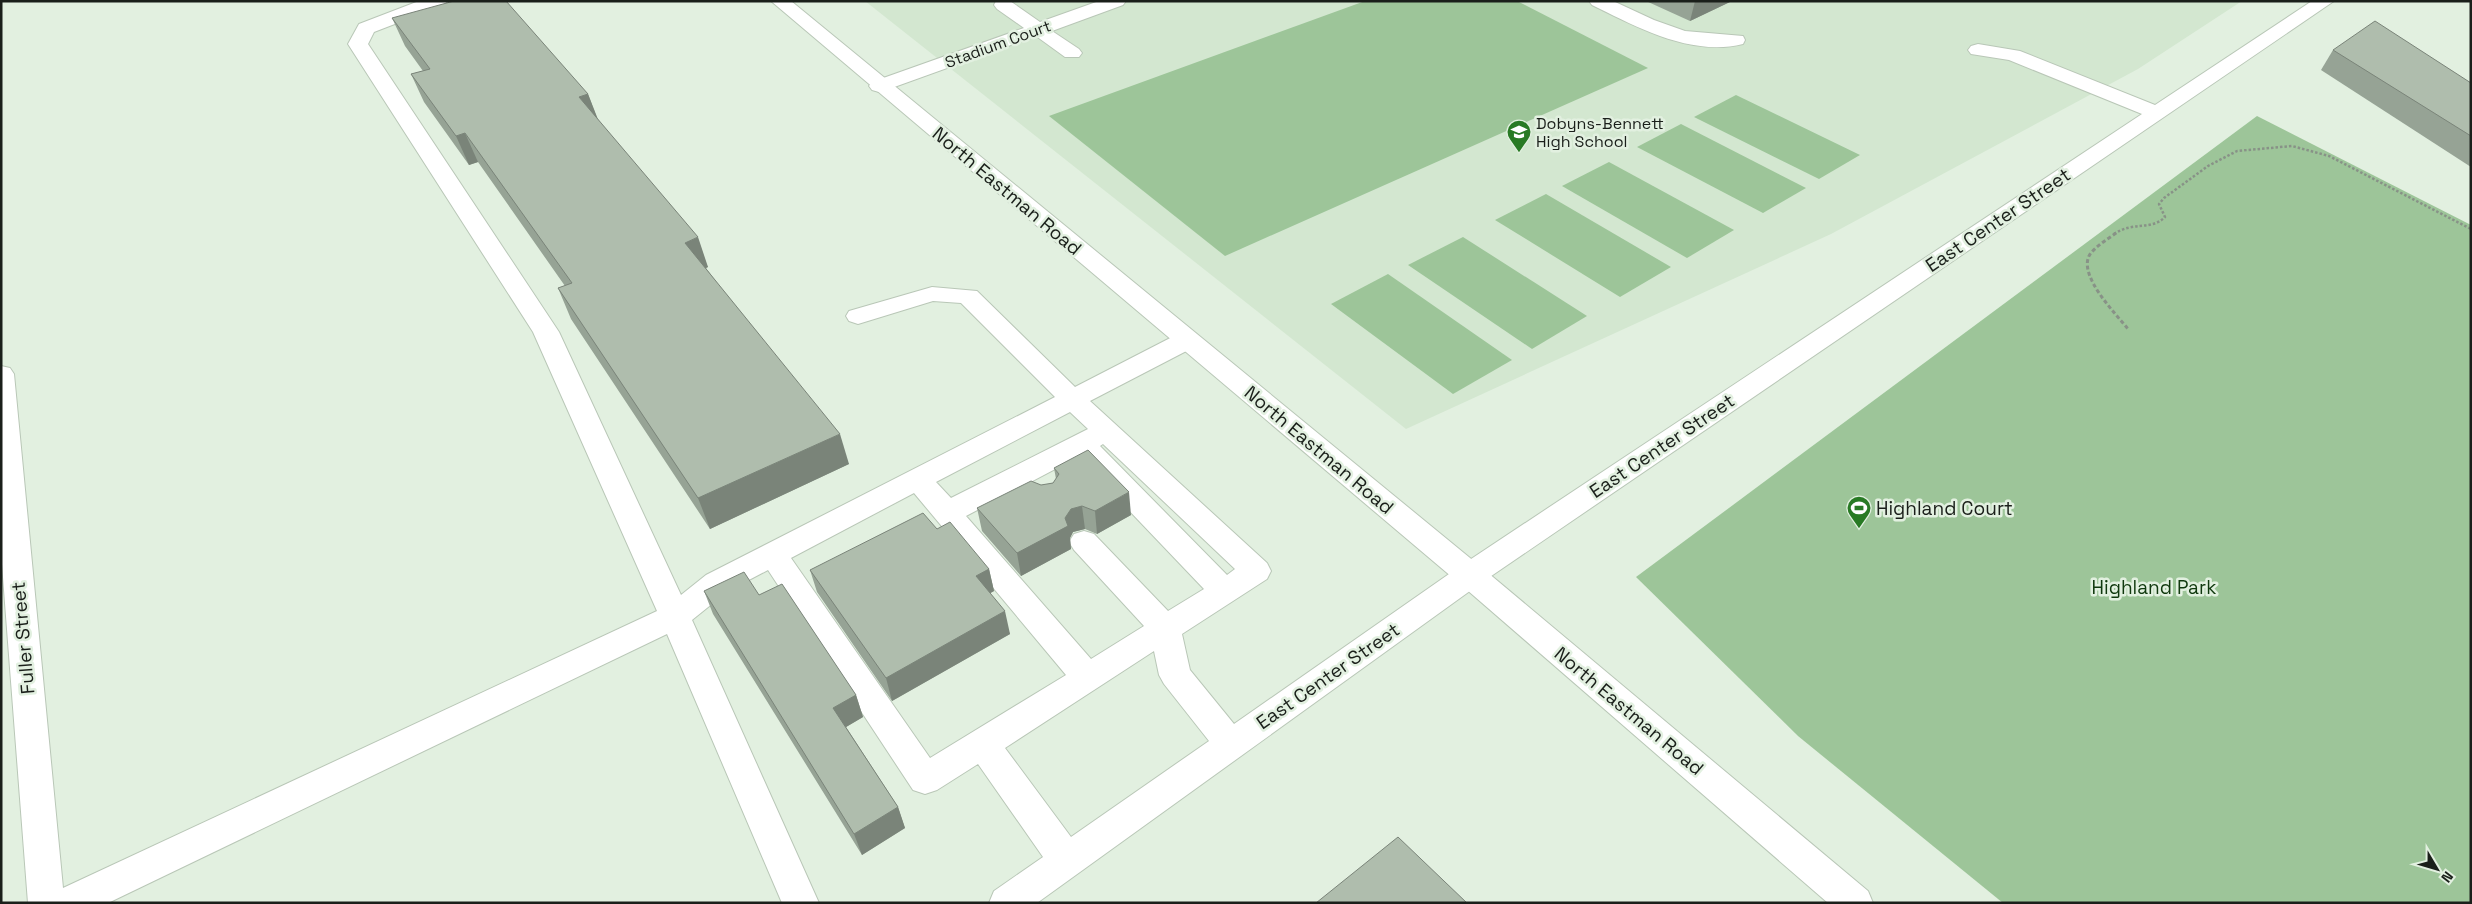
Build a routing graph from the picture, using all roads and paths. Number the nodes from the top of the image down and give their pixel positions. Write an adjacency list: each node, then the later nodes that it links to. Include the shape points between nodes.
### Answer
1 (438, 1): 26 (street, via 366,28 358,44 546,332)
2 (780, 1): 11 (street, North Eastman Road)
3 (1598, 1): 8 (street, via 1678,36)
4 (2325, 1): 12 (street, East Center Street)
5 (1107, 3): 7 (street, Stadium Court)
6 (1003, 5): 7 (street)
7 (1038, 29): 10 (street); 11 (street, Stadium Court)
8 (1736, 40)
9 (1978, 50): 12 (street, via 2013,55)
10 (1072, 53)
11 (879, 86): 16 (street, North Eastman Road)
12 (2156, 113): 24 (street, East Center Street)
13 (2471, 229): 15 (path, via 2320,152 2280,146 2237,151 2208,166 2164,198 2160,204 2165,217 2160,224 2136,224 2119,230 2090,256 2087,266 2091,279)
14 (858, 316): 18 (street, via 932,294 968,296)
15 (2128, 329)
16 (1187, 340): 18 (street); 24 (street, North Eastman Road)
17 (1, 374): 32 (street, Fuller Street)
18 (1072, 399): 19 (street); 20 (street)
19 (1094, 438): 21 (street, via 1032,483); 25 (street); 25 (street, via 1256,570)
20 (918, 479): 21 (street); 23 (street)
21 (947, 513): 28 (street)
22 (1084, 542): 27 (street)
23 (773, 554): 26 (street, via 717,583); 29 (street, via 925,779)
24 (1470, 576): 30 (street, East Center Street); 36 (street, North Eastman Road)
25 (1224, 591): 27 (street)
26 (675, 616): 33 (street); 34 (street)
27 (1165, 628): 28 (street); 30 (street, via 1176,675)
28 (1087, 677): 29 (street)
29 (983, 744): 31 (street)
30 (1232, 745): 31 (street, East Center Street)
31 (1066, 860): 35 (street, East Center Street)
32 (46, 903)
33 (70, 903)
34 (801, 903)
35 (1007, 903)
36 (1855, 903)

